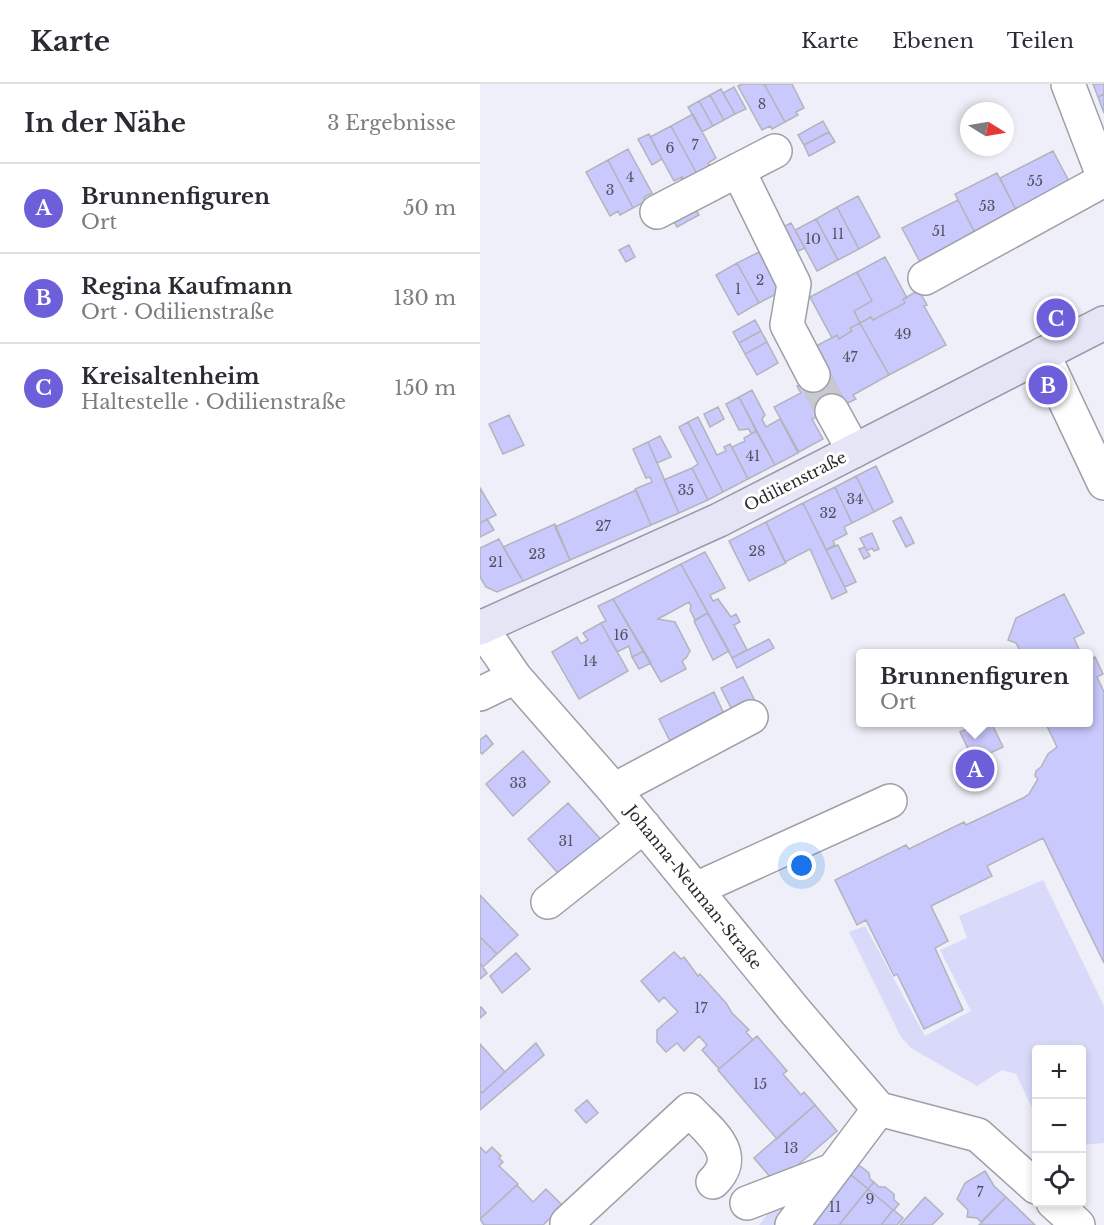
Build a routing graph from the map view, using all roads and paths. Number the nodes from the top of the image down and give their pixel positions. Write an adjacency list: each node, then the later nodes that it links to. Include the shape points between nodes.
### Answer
1 (1068, 84): 4 (street)
2 (775, 152): 3 (street)
3 (741, 177): 5 (street); 9 (street, via 794,284 786,324)
4 (1104, 179): 6 (street)
5 (657, 212)
6 (925, 278)
7 (1104, 323): 8 (main road, Odilienstraße)
8 (1042, 354): 11 (main road, Odilienstraße); 12 (street)
9 (813, 375)
10 (832, 411): 11 (street)
11 (854, 451): 13 (main road, Odilienstraße, via 719,520)
12 (1104, 483)
13 (480, 627): 14 (street, Johanna-Neuman-Straße)
14 (514, 677): 15 (street); 17 (street, Johanna-Neuman-Straße)
15 (480, 694)
16 (751, 717): 17 (street)
17 (614, 790): 19 (street, Johanna-Neuman-Straße)
18 (890, 801): 20 (street)
19 (644, 826): 20 (street, Johanna-Neuman-Straße); 21 (street)
20 (696, 889): 22 (street, Johanna-Neuman-Straße)
21 (548, 902)
22 (879, 1109): 23 (street); 25 (street, via 978,1135)
23 (833, 1170): 26 (street); 29 (street)
24 (713, 1182): 28 (street, via 726,1164 723,1145 689,1110)
25 (1032, 1183)
26 (747, 1203)
27 (1058, 1207): 30 (street)
28 (567, 1223)
29 (792, 1225)
30 (1078, 1225)

